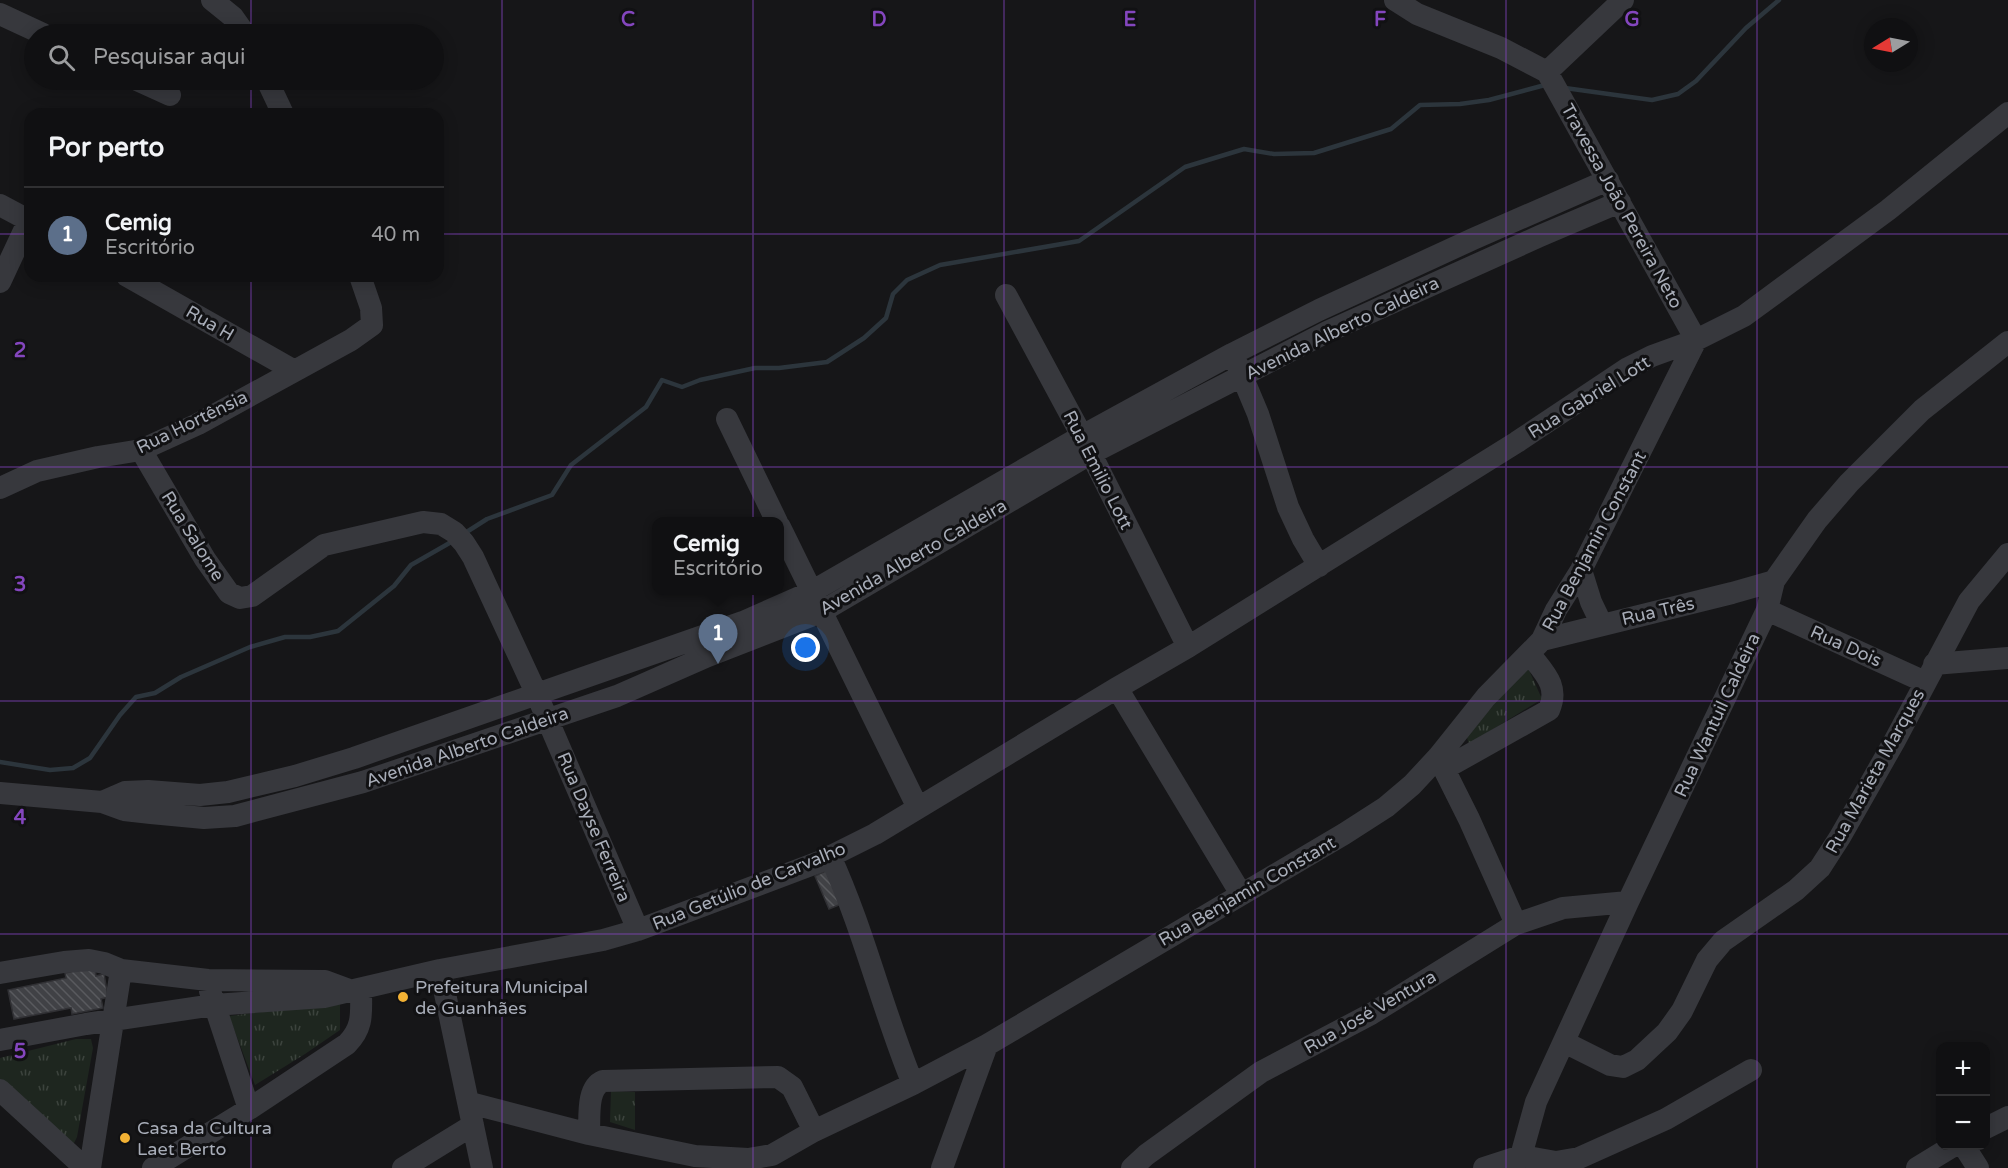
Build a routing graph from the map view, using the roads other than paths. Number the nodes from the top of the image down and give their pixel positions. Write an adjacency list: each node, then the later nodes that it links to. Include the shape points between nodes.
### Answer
1 (212, 0): 6 (street)
2 (1395, 0): 7 (street, via 1417,14 1501,48)
3 (1623, 0): 7 (street)
4 (5, 15): 5 (street)
5 (24, 24)
6 (238, 24)
7 (1548, 74): 13 (street, Travessa João Pereira Neto)
8 (159, 90): 10 (street)
9 (272, 90): 11 (street)
10 (170, 95)
11 (280, 108)
12 (2008, 113): 22 (street, Rua Gabriel Lott, via 1888,210 1744,316)
13 (1608, 180): 14 (street, Travessa João Pereira Neto); 24 (street, Avenida Alberto Caldeira, via 1318,310)
14 (1620, 202): 22 (street, Travessa João Pereira Neto); 26 (street, Avenida Alberto Caldeira, via 1327,332)
15 (0, 205): 16 (street)
16 (24, 218)
17 (24, 232): 18 (street)
18 (0, 282)
19 (138, 282): 25 (street, Rua H)
20 (362, 282): 25 (street, Rua Hortênsia, via 372,325)
21 (1006, 294): 28 (street, Rua Emilio Lott)
22 (1696, 340): 35 (street, Rua Gabriel Lott, via 1628,368); 36 (street, Rua Benjamin Constant)
23 (2008, 342): 37 (street, Rua Wantuil Caldeira, via 1922,410 1849,483)
24 (1232, 354): 26 (street); 28 (street, Avenida Alberto Caldeira)
25 (293, 370): 29 (street, Rua Hortênsia, via 198,424)
26 (1242, 376): 28 (street, Avenida Alberto Caldeira); 35 (street, via 1288,507)
27 (727, 419): 31 (street)
28 (1086, 445): 38 (street, Avenida Alberto Caldeira); 40 (street, Avenida Alberto Caldeira); 43 (street, Rua Emilio Lott)
29 (141, 450): 30 (street, Rua Hortênsia, via 37,471); 33 (street, Rua Salome, via 205,560 229,593 240,598 252,596 324,545 423,522 441,524)
30 (0, 488)
31 (775, 517)
32 (784, 535): 38 (street)
33 (459, 537): 47 (street, Rua Dayse Ferreira, via 473,557)
34 (2008, 554): 45 (street, via 1969,601)
35 (1319, 566): 43 (street, Rua Gabriel Lott)
36 (1581, 570): 41 (street); 42 (street, Rua Benjamin Constant)
37 (1774, 581): 39 (street, Rua Wantuil Caldeira); 41 (street, Rua Três)
38 (811, 592): 40 (street); 47 (street, Avenida Alberto Caldeira, via 743,622)
39 (1767, 610): 45 (street, Rua Dois); 57 (street, Rua Wantuil Caldeira)
40 (821, 612): 48 (street, Avenida Alberto Caldeira, via 617,696); 54 (street)
41 (1602, 625): 42 (street, Rua Três)
42 (1535, 646): 50 (street, Rua Benjamin Constant, via 1485,697); 50 (street, via 1552,684 1554,698 1549,710)
43 (1188, 648): 46 (street, Rua Getúlio de Carvalho)
44 (2008, 658): 45 (street)
45 (1929, 673): 68 (street, Rua Marieta Marques, via 1820,868 1796,890 1723,941 1707,960 1667,1032 1637,1060 1623,1067 1610,1065)
46 (1117, 688): 54 (street, Rua Getúlio de Carvalho); 56 (street)
47 (537, 695): 48 (street, Rua Dayse Ferreira); 49 (street, Avenida Alberto Caldeira)
48 (548, 720): 51 (street, Avenida Alberto Caldeira); 59 (street, Rua Dayse Ferreira)
49 (354, 758): 51 (street); 53 (street, Avenida Alberto Caldeira, via 228,792 125,792)
50 (1441, 763): 56 (street, Rua Benjamin Constant, via 1386,807); 58 (street)
51 (363, 782): 53 (street, Avenida Alberto Caldeira, via 235,816 204,818 142,812)
52 (0, 794): 53 (street, Avenida Alberto Caldeira)
53 (102, 802)
54 (918, 808): 55 (street, Rua Getúlio de Carvalho)
55 (830, 856): 59 (street, Rua Getúlio de Carvalho); 71 (street, via 852,906)
56 (1241, 894): 69 (street, Rua Benjamin Constant)
57 (1628, 902): 58 (street, Rua José Ventura, via 1563,908); 68 (street, Rua Wantuil Caldeira)
58 (1516, 924): 90 (street, Rua José Ventura, via 1371,1014 1262,1072)
59 (638, 930): 61 (street, Rua Getúlio de Carvalho)
60 (121, 970): 62 (street, via 89,960); 63 (street); 66 (street)
61 (440, 970): 64 (street, Rua Getúlio de Carvalho); 73 (street)
62 (0, 973)
63 (208, 980): 64 (street, via 325,981); 65 (street)
64 (357, 991): 65 (street, Rua Getúlio de Carvalho, via 324,998); 74 (street, via 360,1023 352,1040)
65 (214, 1005): 66 (street, Rua Getúlio de Carvalho); 74 (street)
66 (114, 1020): 67 (street, Rua Getúlio de Carvalho); 85 (street)
67 (0, 1040)
68 (1564, 1042): 82 (street, Rua Wantuil Caldeira, via 1536,1102)
69 (987, 1045): 71 (street, Rua Benjamin Constant); 89 (street)
70 (1751, 1070): 82 (street, via 1666,1119 1579,1158 1556,1162)
71 (913, 1084): 78 (street, Rua Benjamin Constant)
72 (0, 1090): 84 (street)
73 (470, 1103): 76 (street); 79 (street, Rua Benjamin Constant)
74 (249, 1109): 86 (street)
75 (2008, 1117): 77 (street)
76 (473, 1125): 87 (street); 88 (street)
77 (1990, 1126)
78 (814, 1131): 79 (street, via 792,1087 778,1077 596,1083); 83 (street, Rua Benjamin Constant)
79 (589, 1134): 83 (street, Rua Benjamin Constant, via 695,1156)
80 (1946, 1150): 92 (street)
81 (1967, 1150): 93 (street)
82 (1521, 1156): 91 (street)
83 (771, 1162)
84 (85, 1168)
85 (90, 1168)
86 (153, 1168)
87 (403, 1168)
88 (482, 1168)
89 (942, 1168)
90 (1132, 1168)
91 (1484, 1168)
92 (1917, 1168)
93 (1978, 1168)

